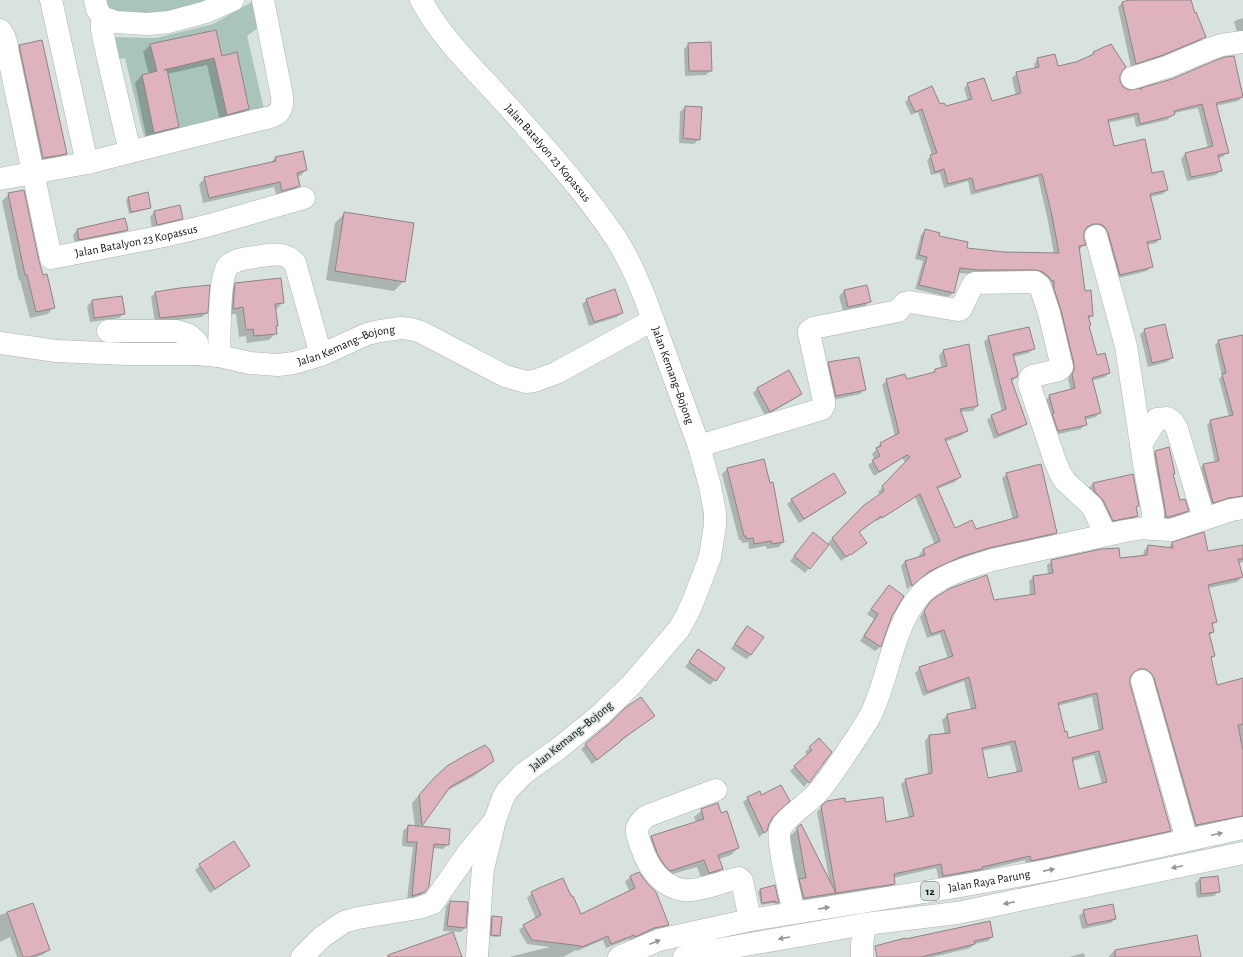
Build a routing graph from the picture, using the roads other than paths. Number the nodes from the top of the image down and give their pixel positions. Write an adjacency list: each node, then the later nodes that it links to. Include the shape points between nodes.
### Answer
1 (51, 0): 10 (main road)
2 (233, 0): 5 (main road, via 206,12 169,22 147,24 116,22)
3 (263, 0): 9 (main road, via 282,96 283,104 279,113)
4 (421, 0): 15 (main road, Jalan Batalyon 23 Kopassus, via 442,33 550,154 599,214 627,258)
5 (98, 9): 9 (main road)
6 (0, 30): 11 (main road, Jalan Batalyon 23 Kopassus, via 5,37)
7 (1243, 42): 8 (main road, via 1222,45 1167,68)
8 (1132, 78)
9 (130, 152): 10 (main road)
10 (87, 163): 11 (main road)
11 (32, 172): 12 (main road); 13 (main road, Jalan Batalyon 23 Kopassus, via 51,258 179,233)
12 (0, 179)
13 (304, 198)
14 (1096, 236): 21 (main road, via 1126,346)
15 (653, 320): 19 (main road, Jalan Kemang–Bojong, via 572,365 545,378 526,382 505,376 411,329 401,328 367,334); 22 (main road, Jalan Kemang–Bojong)
16 (108, 331): 18 (main road, via 184,332 197,342)
17 (0, 344): 18 (main road, Jalan Kemang–Bojong, via 56,351)
18 (196, 354): 20 (main road, Jalan Kemang–Bojong)
19 (321, 355): 20 (main road, Jalan Kemang–Bojong, via 294,363 264,365); 20 (main road, via 295,263 290,257 274,255 237,260 224,271 221,291)
20 (220, 356)
21 (1141, 444): 24 (main road, via 1157,419 1167,418 1173,422); 25 (main road, via 1153,513)
22 (699, 446): 26 (main road, via 822,409 824,401 809,333 813,328 898,311 905,303 910,302 958,310 961,309 974,283 1035,282 1040,286 1049,313 1062,367 1033,376 1029,384 1061,475 1092,506); 29 (main road, Jalan Kemang–Bojong, via 710,486 715,525 710,557 687,616 632,684 601,714 514,783 503,798)
23 (1243, 508): 24 (main road)
24 (1204, 518): 25 (main road, via 1172,530)
25 (1152, 529): 26 (main road, via 1144,528)
26 (1106, 535): 33 (main road, via 976,565 939,580 921,594 897,639 871,714 818,792 786,821 780,830 780,843)
27 (1142, 681): 31 (main road)
28 (716, 790): 34 (main road, via 647,816 637,829 638,837 652,870 664,883 673,888 686,890 739,878 742,881)
29 (495, 820): 36 (main road, via 467,854 433,903 344,922 322,937); 37 (main road, Jalan Kemang–Bojong, via 483,869)
30 (1243, 828): 31 (main road, Jalan Raya Parung / 12, one-way to 30)
31 (1187, 840): 33 (main road, Jalan Raya Parung / 12, one-way to 31, via 1050,870)
32 (1243, 853): 35 (main road, Jalan Raya Parung / 12, one-way to 35, via 957,913)
33 (794, 913): 34 (main road, Jalan Raya Parung / 12)
34 (750, 920): 38 (main road, Jalan Raya Parung / 12, one-way to 34, via 659,940)
35 (865, 924): 39 (main road, Jalan Raya Parung / 12, one-way to 39, via 711,950); 40 (main road)
36 (302, 957)
37 (477, 957)
38 (620, 957)
39 (684, 957)
40 (862, 957)

